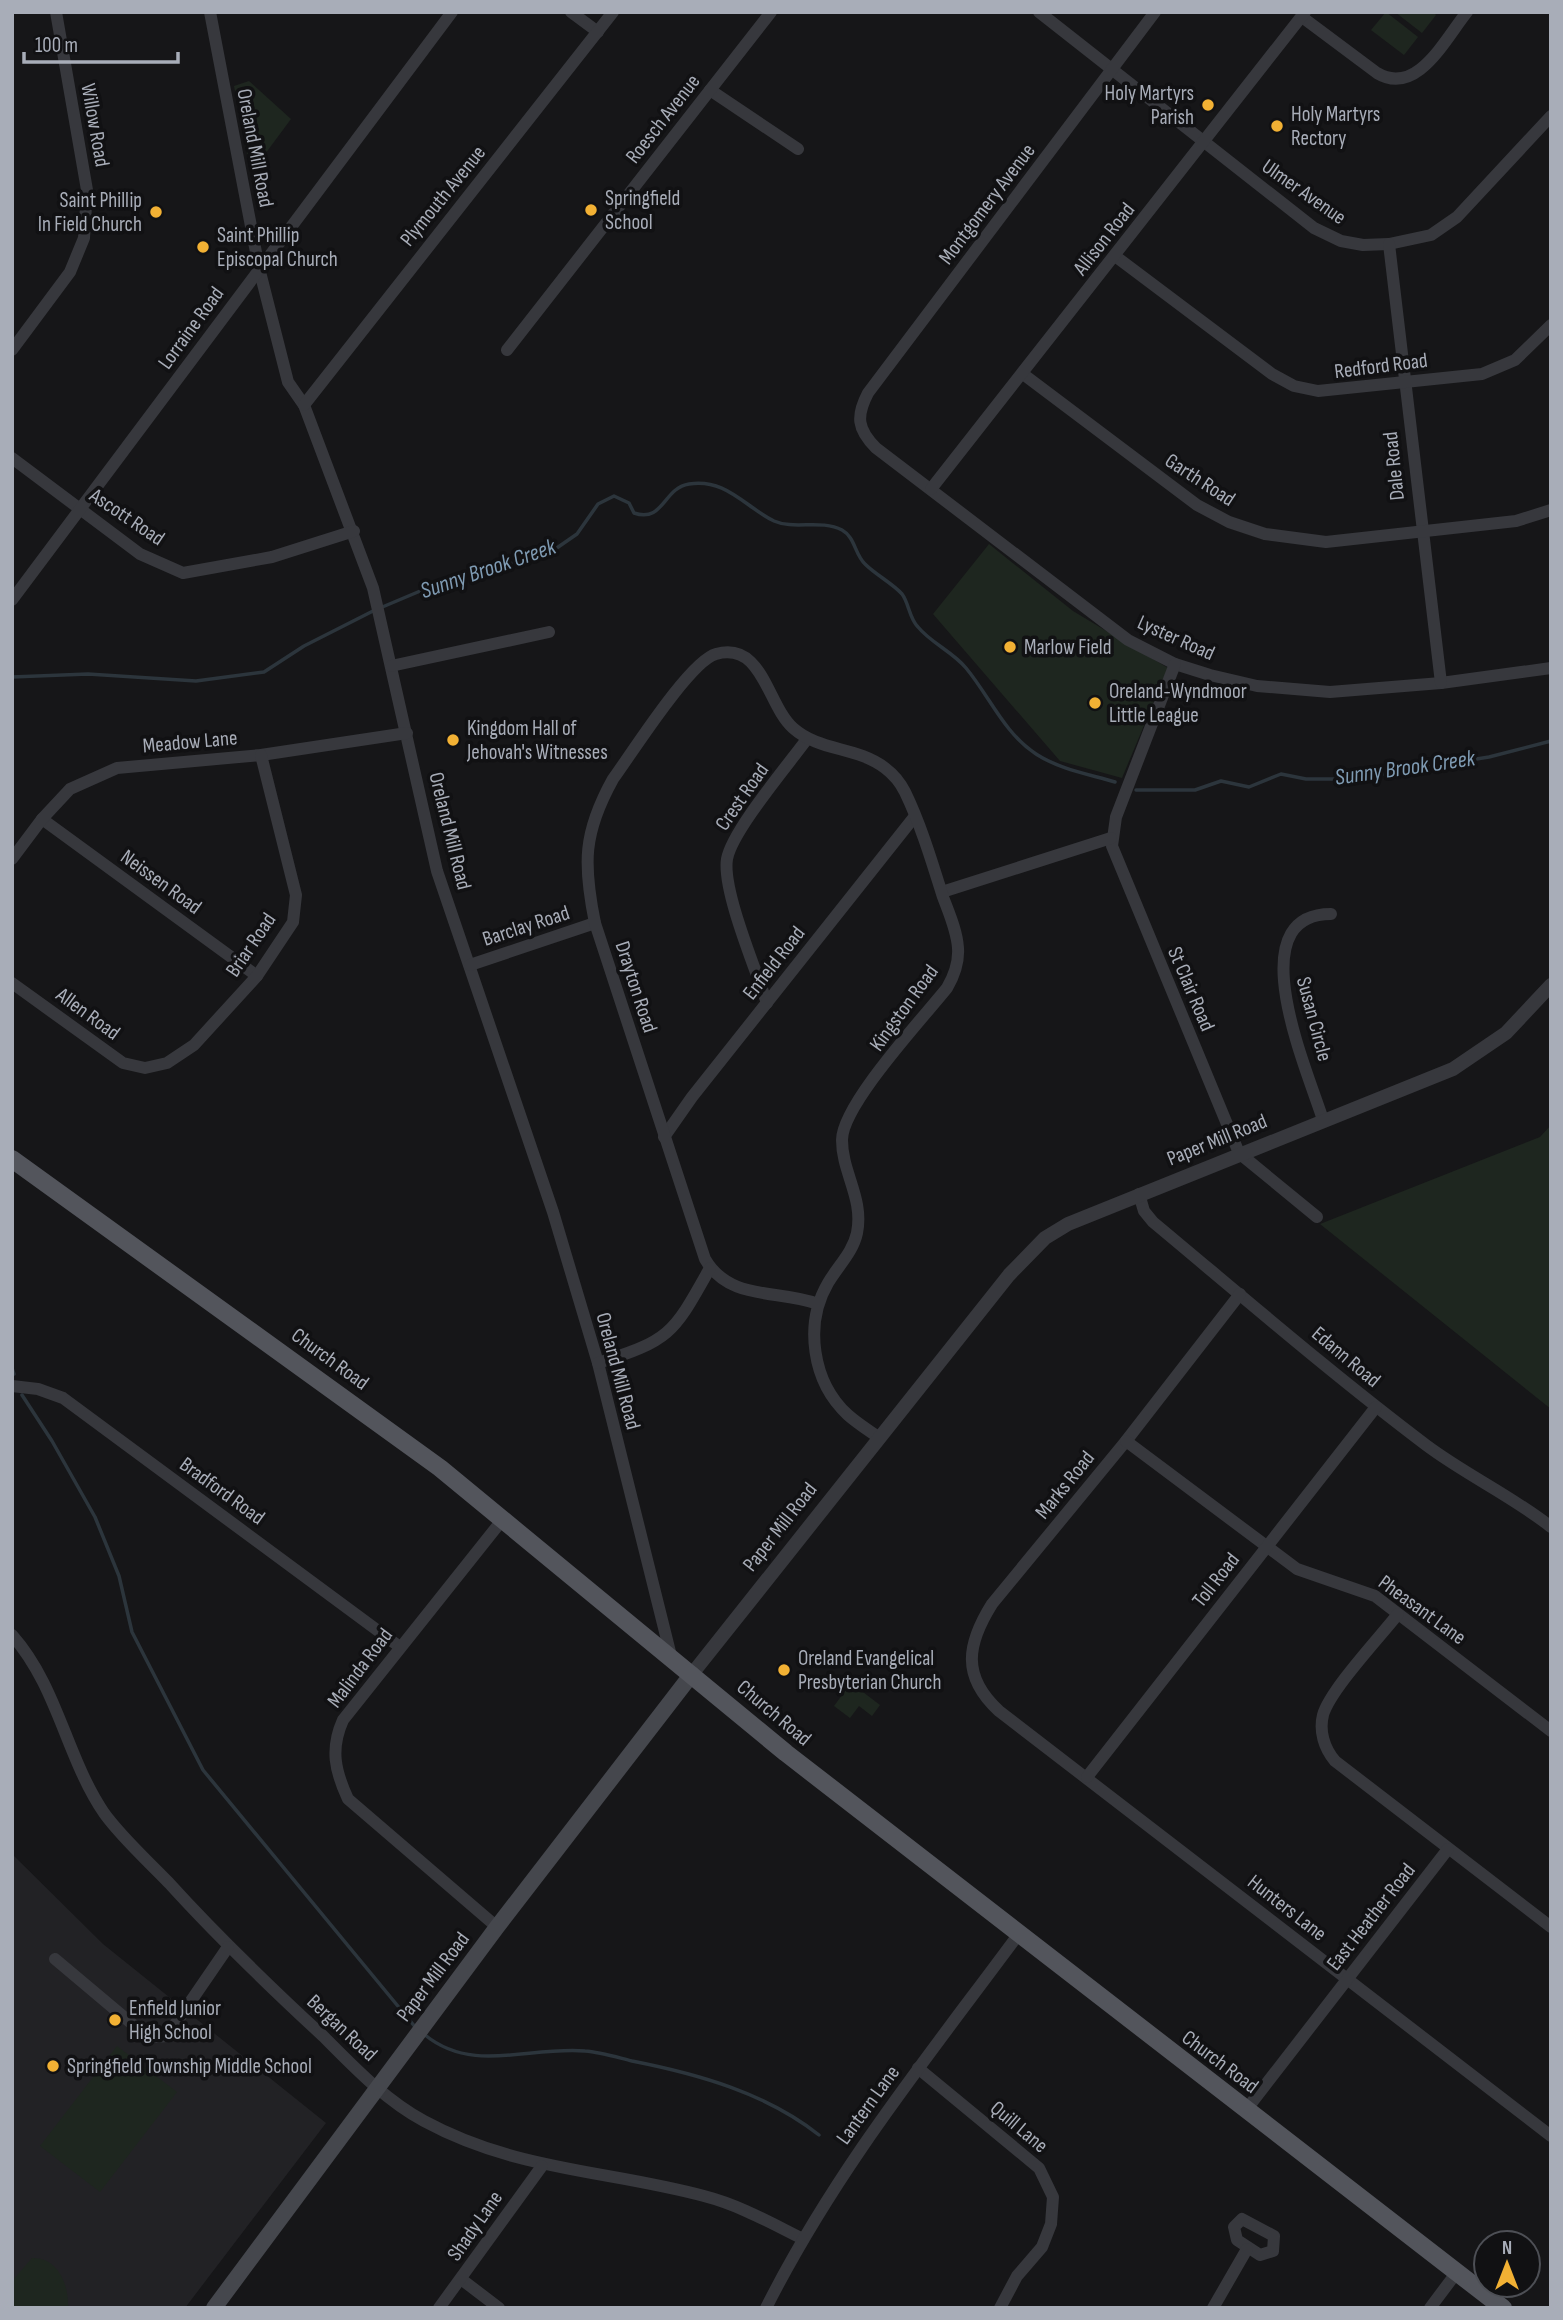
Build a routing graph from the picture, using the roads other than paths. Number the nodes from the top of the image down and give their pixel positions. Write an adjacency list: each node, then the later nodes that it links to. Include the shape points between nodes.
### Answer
1 (56, 12): 21 (street, Willow Road, via 87,190 85,238 70,272)
2 (211, 12): 19 (street, Oreland Mill Road)
3 (452, 12): 19 (street, Lorraine Road)
4 (571, 12): 11 (street)
5 (613, 12): 11 (street, Plymouth Avenue)
6 (771, 12): 13 (street, Roesch Avenue)
7 (1039, 12): 12 (street, Ulmer Avenue)
8 (1155, 12): 12 (street, Montgomery Avenue)
9 (1467, 12): 10 (street, via 1425,65 1403,79 1377,73)
10 (1304, 15): 15 (street, Allison Road)
11 (598, 32): 25 (street, Plymouth Avenue)
12 (1112, 70): 15 (street, Ulmer Avenue); 26 (street, Montgomery Avenue, via 869,393)
13 (710, 90): 16 (street); 22 (street, Roesch Avenue)
14 (1551, 116): 17 (street, Ulmer Avenue, via 1446,226 1431,235)
15 (1203, 142): 17 (street, Ulmer Avenue, via 1323,233 1351,244); 18 (street, Allison Road)
16 (798, 149)
17 (1389, 244): 24 (street, Dale Road)
18 (1115, 256): 23 (street, Allison Road); 24 (street, Redford Road, via 1294,386 1330,392)
19 (259, 268): 25 (street, Oreland Mill Road, via 288,382); 29 (street, Lorraine Road)
20 (1551, 325): 24 (street, Redford Road, via 1516,360 1494,371)
21 (12, 350)
22 (507, 350)
23 (1023, 374): 28 (street, Allison Road); 32 (street, Garth Road, via 1197,505 1245,528 1285,539 1326,542)
24 (1404, 383): 32 (street, Dale Road)
25 (304, 405): 31 (street, Oreland Mill Road)
26 (859, 424): 28 (street, Lyster Road, via 876,448)
27 (12, 458): 29 (street, Ascott Road)
28 (931, 489): 36 (street, Lyster Road, via 1128,640)
29 (81, 509): 31 (street, Ascott Road, via 140,554 183,573 272,557); 33 (street, Lorraine Road)
30 (1551, 510): 32 (street, Garth Road, via 1517,521)
31 (354, 531): 37 (street, Oreland Mill Road)
32 (1422, 533): 39 (street, Dale Road)
33 (12, 600)
34 (550, 632): 37 (street)
35 (736, 653): 41 (street, Kingston Road, via 756,664 782,717); 49 (street, Drayton Road, via 719,653 697,664 602,799 586,854)
36 (1175, 664): 39 (street, Lyster Road, via 1232,681 1306,692); 45 (street)
37 (391, 666): 40 (street, Oreland Mill Road)
38 (1551, 668): 39 (street, Lyster Road)
39 (1441, 683)
40 (407, 733): 42 (street, Meadow Lane); 50 (street, Oreland Mill Road, via 437,871)
41 (807, 738): 43 (street, Kingston Road, via 825,747 865,755 881,765 900,784); 54 (street, Crest Road, via 737,837 727,859 729,885)
42 (261, 755): 44 (street, Meadow Lane, via 117,768 71,789); 51 (street, Briar Road, via 296,895 293,922)
43 (915, 816): 47 (street, Kingston Road); 54 (street, Enfield Road)
44 (42, 819): 46 (street, Meadow Lane); 51 (street, Neissen Road)
45 (1111, 838): 47 (street); 58 (street, St Clair Road)
46 (12, 859)
47 (942, 892): 64 (street, Kingston Road, via 958,944 954,974 846,1120 843,1149 858,1202 857,1236)
48 (1331, 914): 56 (street, Susan Circle, via 1315,915 1298,926 1283,951 1281,969)
49 (595, 923): 50 (street, Barclay Road); 57 (street, Drayton Road)
50 (470, 965): 65 (street, Oreland Mill Road)
51 (257, 976): 55 (street, Briar Road, via 194,1045 167,1063)
52 (12, 982): 55 (street, Allen Road, via 123,1063)
53 (1551, 985): 56 (street, Paper Mill Road, via 1506,1033 1453,1069)
54 (767, 1003): 57 (street, Enfield Road)
55 (145, 1068)
56 (1323, 1120): 58 (street, Paper Mill Road)
57 (664, 1137): 62 (street, Drayton Road)
58 (1239, 1153): 60 (street, Paper Mill Road); 61 (street)
59 (12, 1158): 70 (main road, Church Road)
60 (1139, 1194): 63 (street, Edann Road, via 1153,1222); 68 (street, Paper Mill Road, via 1068,1224 1033,1249)
61 (1317, 1217)
62 (710, 1268): 64 (street, via 726,1282 751,1293); 65 (street, via 685,1313 664,1337 644,1349)
63 (1240, 1294): 67 (street, Edann Road); 69 (street, Marks Road)
64 (818, 1304): 68 (street, Kingston Road, via 815,1339 821,1374 840,1406)
65 (598, 1363): 76 (street, Oreland Mill Road)
66 (12, 1386): 75 (street, Bradford Road, via 63,1398)
67 (1376, 1407): 71 (street, Edann Road, via 1452,1464); 72 (street, Toll Road)
68 (878, 1437): 77 (street, Paper Mill Road)
69 (1126, 1441): 72 (street, Pheasant Lane); 78 (street, Marks Road, via 976,1629 971,1659 977,1682)
70 (503, 1518): 75 (street, Malinda Road); 76 (main road, Church Road)
71 (1551, 1527)
72 (1266, 1547): 73 (street, Pheasant Lane, via 1297,1569 1359,1589); 80 (street, Toll Road)
73 (1398, 1614): 79 (street, Pheasant Lane); 81 (street, via 1327,1704 1323,1739 1335,1761)
74 (12, 1635): 85 (street, Bergan Road, via 43,1676 69,1743 104,1813)
75 (400, 1647): 82 (street, Malinda Road, via 343,1720 336,1736 336,1773 348,1800)
76 (671, 1656): 77 (main road, Church Road)
77 (692, 1674): 82 (main road, Paper Mill Road); 84 (main road, Church Road)
78 (999, 1711): 80 (street, Hunters Lane)
79 (1551, 1731)
80 (1087, 1777): 87 (street, Hunters Lane)
81 (1448, 1849): 83 (street); 87 (street, East Heather Road)
82 (497, 1927): 89 (main road, Paper Mill Road)
83 (1551, 1927)
84 (1018, 1936): 88 (street, Lantern Lane); 90 (main road, Church Road)
85 (228, 1947): 86 (street, via 167,2036 155,2038 143,2033); 89 (street, Bergan Road)
86 (55, 1959)
87 (1348, 1979): 90 (street, East Heather Road); 91 (street, Hunters Lane)
88 (918, 2068): 93 (street, Lantern Lane); 101 (street, Quill Lane, via 1039,2168 1053,2197 1051,2224 1042,2247 1017,2276)
89 (377, 2087): 92 (street, Bergan Road, via 425,2122); 97 (main road, Paper Mill Road)
90 (1246, 2110): 95 (main road, Church Road)
91 (1551, 2136)
92 (542, 2166): 93 (street, Bergan Road, via 701,2195 739,2207); 96 (street, Shady Lane)
93 (801, 2238): 100 (street, Lantern Lane)
94 (1247, 2249): 102 (street)
95 (1458, 2272): 103 (street); 104 (main road, Church Road)
96 (461, 2280): 98 (street, Shady Lane); 99 (street)
97 (214, 2308)
98 (439, 2308)
99 (499, 2308)
100 (766, 2308)
101 (1000, 2308)
102 (1213, 2308)
103 (1430, 2308)
104 (1503, 2308)

